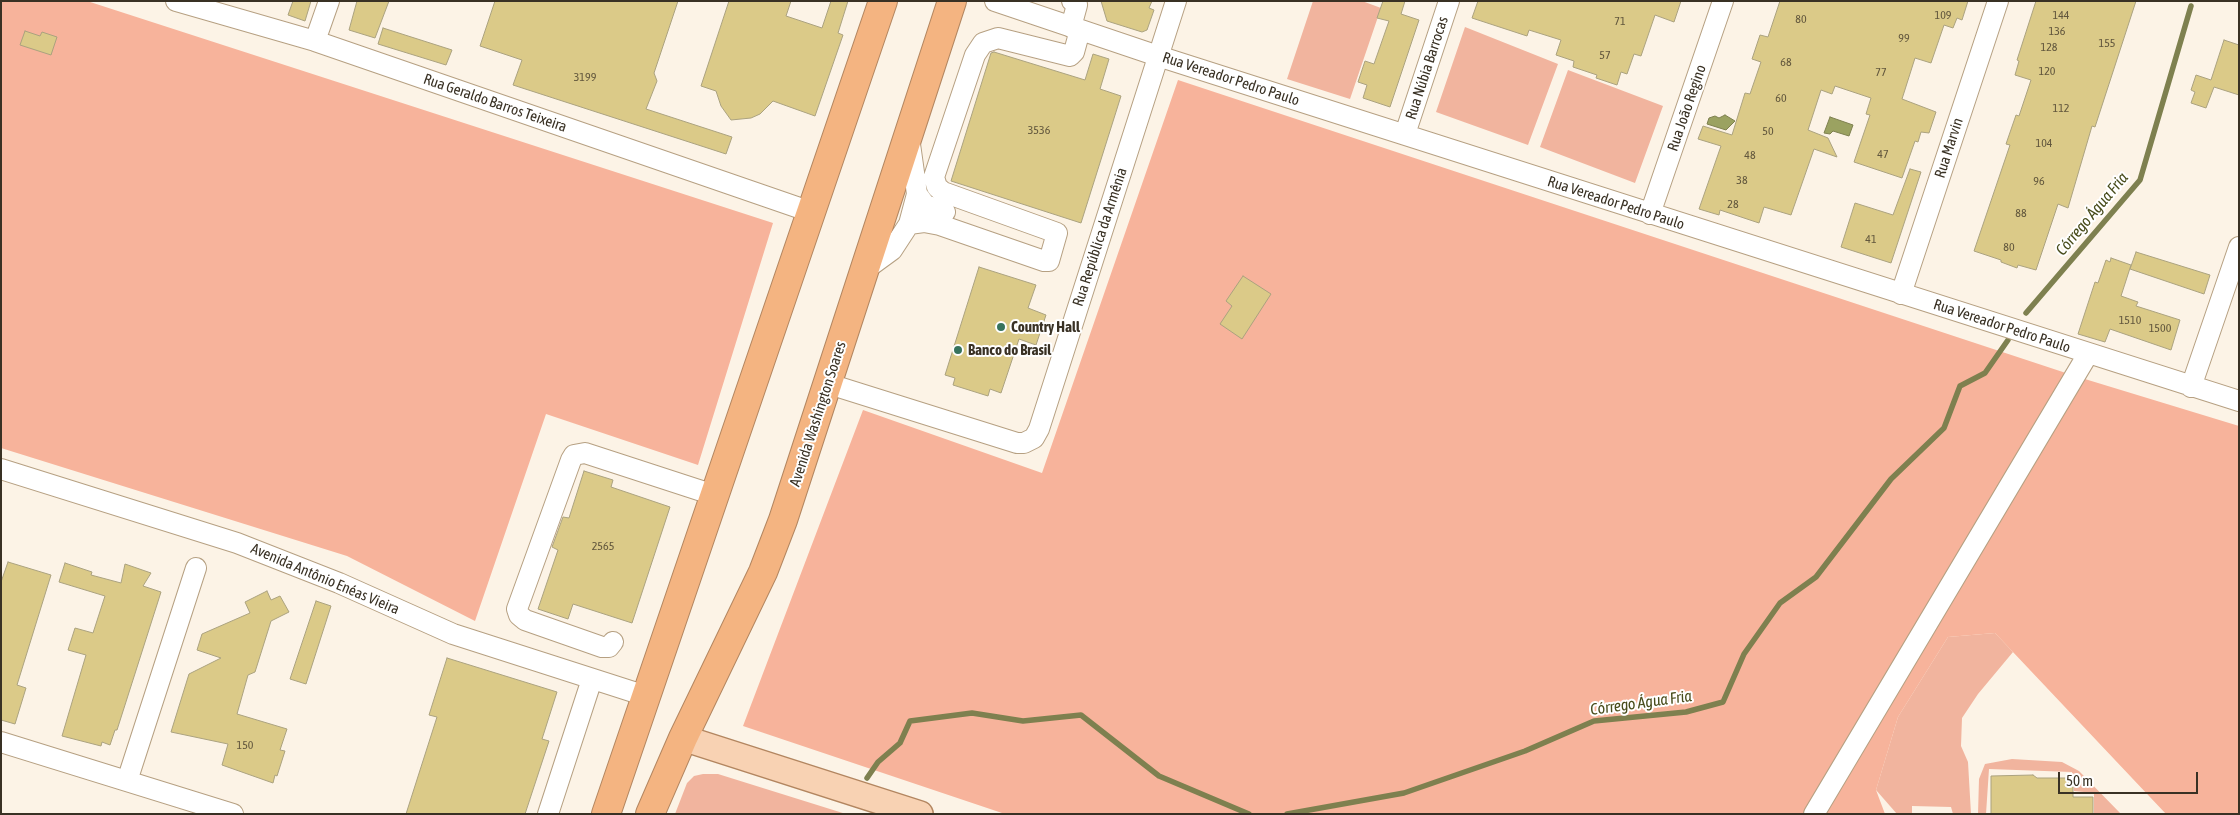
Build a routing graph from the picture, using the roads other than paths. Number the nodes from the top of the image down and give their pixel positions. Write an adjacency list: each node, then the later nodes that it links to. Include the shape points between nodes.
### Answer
1 (176, 1): 12 (street, Rua Geraldo Barros Teixeira)
2 (329, 1): 12 (street)
3 (883, 1): 17 (highway)
4 (952, 1): 15 (highway, Avenida Washington Soares)
5 (995, 1): 11 (street, Rua Vereador Pedro Paulo)
6 (1072, 1): 11 (street, via 1077,5)
7 (1176, 1): 13 (street, Rua República da Armênia)
8 (1449, 1): 14 (street, Rua Núbia Barrocas)
9 (1723, 1): 19 (street, Rua João Regino)
10 (1998, 1): 23 (street, Rua Marvin)
11 (1076, 28): 13 (street, Rua Vereador Pedro Paulo); 20 (street, via 1074,52 1068,57 998,38 983,43 974,55 934,176 937,187 943,192 1057,233 1049,261 940,225)
12 (315, 41): 17 (street, Rua Geraldo Barros Teixeira)
13 (1158, 56): 14 (street, Rua Vereador Pedro Paulo); 25 (street, Rua República da Armênia, via 1034,438 1017,443)
14 (1405, 134): 19 (street, Rua Vereador Pedro Paulo)
15 (909, 137): 16 (street); 22 (highway, Avenida Washington Soares)
16 (918, 194): 18 (street, via 925,205); 20 (street)
17 (811, 212): 29 (highway)
18 (945, 212)
19 (1650, 214): 23 (street, Rua Vereador Pedro Paulo)
20 (909, 224): 22 (street, via 892,250)
21 (2239, 247): 26 (street)
22 (866, 269): 25 (highway, Avenida Washington Soares)
23 (1900, 294): 24 (street, Rua Vereador Pedro Paulo)
24 (2088, 354): 26 (street, Rua Vereador Pedro Paulo); 43 (street)
25 (829, 384): 35 (highway, Avenida Washington Soares, via 763,572)
26 (2190, 387): 27 (street, Rua Vereador Pedro Paulo)
27 (2239, 401)
28 (1, 469): 33 (street, Avenida Antônio Enéas Vieira, via 237,543 339,583 453,634)
29 (714, 495): 32 (street, via 585,453 574,455 517,609 525,620); 34 (highway)
30 (196, 568): 37 (street)
31 (612, 642): 32 (street, via 602,647)
32 (591, 644): 33 (street)
33 (586, 677): 34 (street, Avenida Antônio Enéas Vieira); 39 (street)
34 (646, 696): 40 (highway)
35 (682, 738): 41 (highway, Avenida Washington Soares); 42 (main road)
36 (1, 742): 37 (street)
37 (127, 781): 38 (street)
38 (233, 814)
39 (548, 814)
40 (606, 814)
41 (650, 814)
42 (920, 814)
43 (1814, 814)

